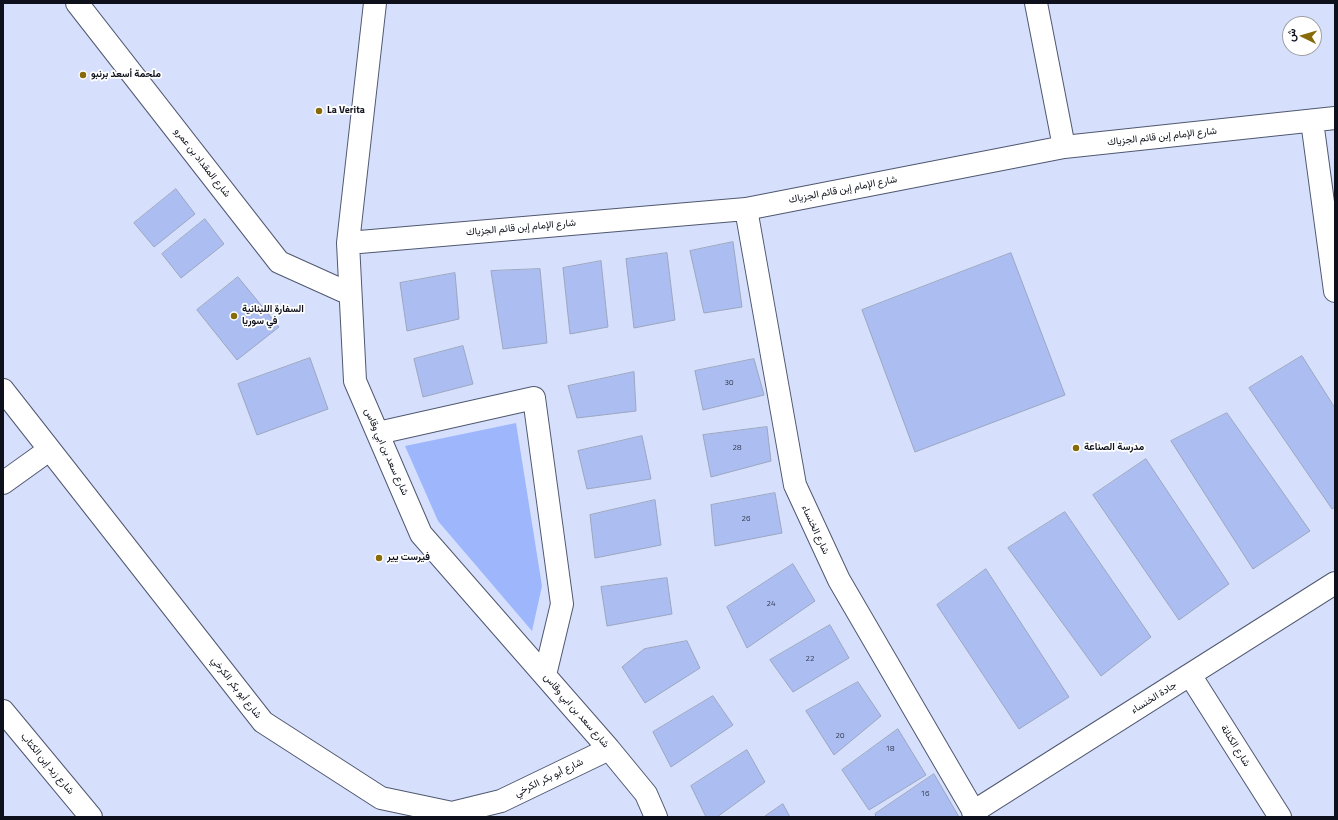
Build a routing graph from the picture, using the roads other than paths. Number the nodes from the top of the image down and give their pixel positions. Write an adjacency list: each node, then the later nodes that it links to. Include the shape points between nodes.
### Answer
1 (77, 3): 10 (street, شارع المقداد بن عمرو, via 279,262)
2 (375, 3): 8 (street, شارع سعد بن ابي وقاس)
3 (1036, 3): 6 (street)
4 (1335, 118): 5 (street, شارع الإمام إبن قائم الجزياك)
5 (1312, 121): 6 (street, شارع الإمام إبن قائم الجزياك); 9 (street)
6 (1064, 147): 7 (street, شارع الإمام إبن قائم الجزياك)
7 (746, 209): 8 (street, شارع الإمام إبن قائم الجزياك); 20 (street, شارع الخنساء, via 795,485 839,580)
8 (348, 243): 10 (street, شارع سعد بن ابي وقاس)
9 (1335, 291)
10 (350, 294): 12 (street, شارع سعد بن ابي وقاس, via 355,381)
11 (3, 390): 13 (street, شارع أبو بكر الكرخي)
12 (378, 434): 16 (street, شارع سعد بن ابي وقاس, via 421,534); 16 (street, via 534,398 562,604)
13 (49, 450): 14 (street); 19 (street, شارع أبو بكر الكرخي, via 263,722 381,798 452,813 501,801)
14 (3, 483)
15 (1335, 583): 17 (street, جادة الخنساء)
16 (545, 675): 19 (street, شارع سعد بن ابي وقاس)
17 (1190, 675): 20 (street, جادة الخنساء); 23 (street, شارع الكنانة)
18 (3, 711): 21 (street, شارع زيد إبن الكتاب)
19 (609, 749): 22 (street, شارع سعد بن ابي وقاس, via 646,794)
20 (975, 815)
21 (91, 817)
22 (656, 817)
23 (1280, 817)

